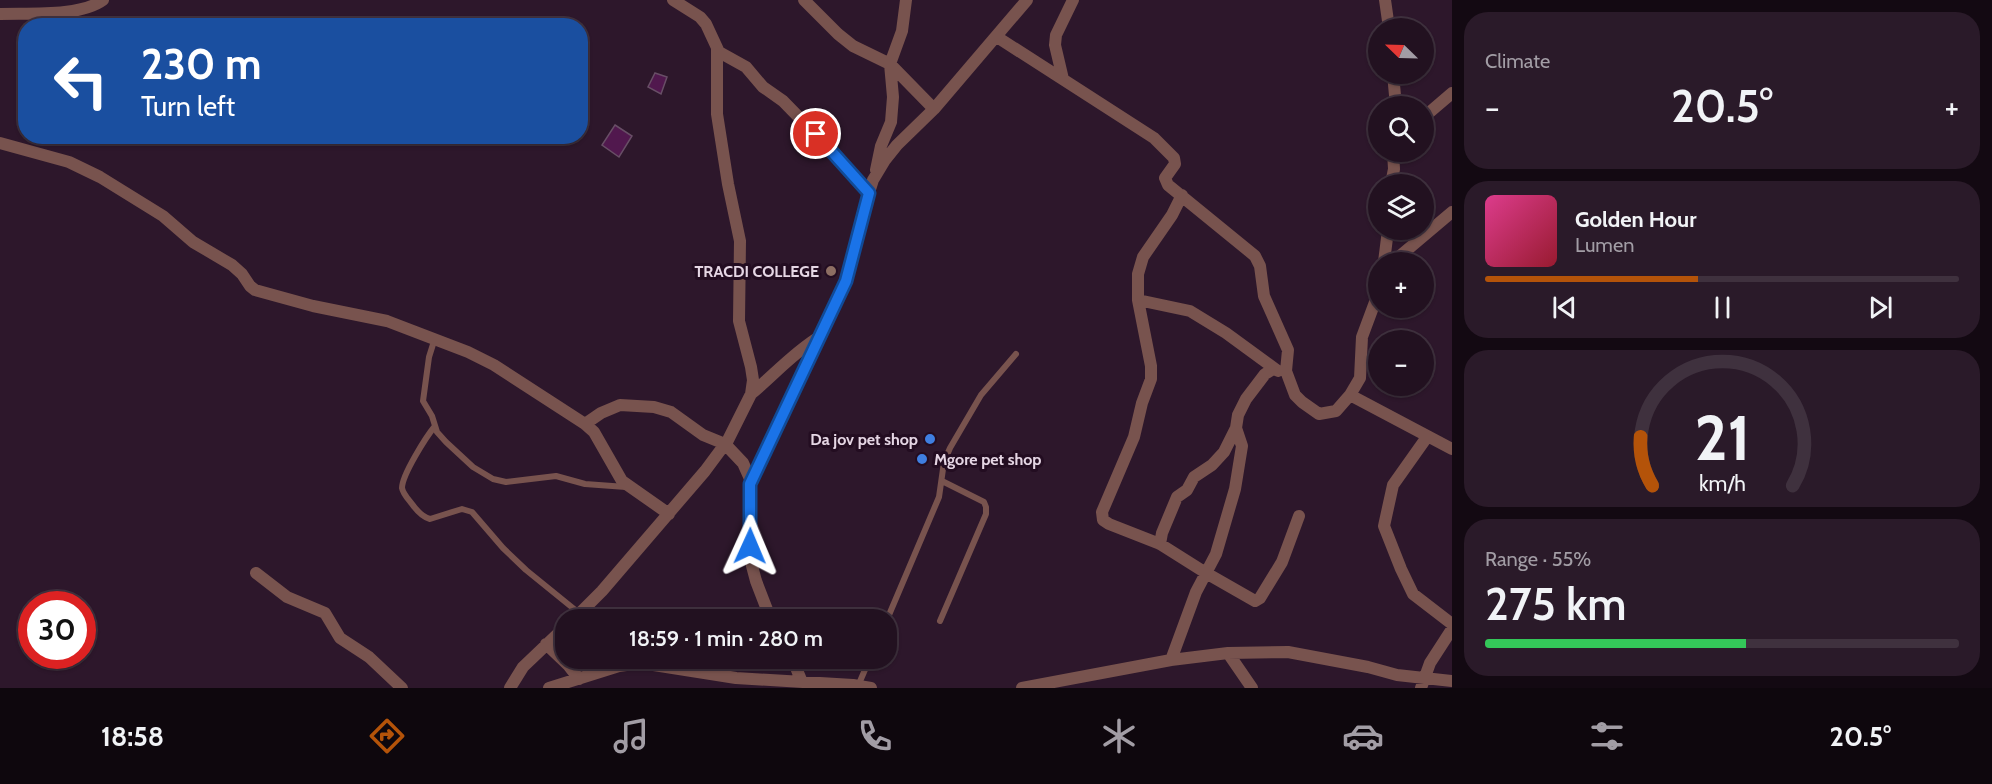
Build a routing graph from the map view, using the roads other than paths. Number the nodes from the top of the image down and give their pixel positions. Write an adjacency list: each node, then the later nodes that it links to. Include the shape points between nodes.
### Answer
1 (104, 0): 8 (street, via 73,11)
2 (673, 0): 11 (street, via 700,17)
3 (804, 0): 12 (street, via 846,40)
4 (906, 0): 12 (street, via 902,31)
5 (1028, 0): 10 (street)
6 (1073, 0): 13 (street, via 1056,35)
7 (1385, 0): 9 (street)
8 (0, 14)
9 (1388, 18)
10 (997, 37): 13 (street); 16 (street)
11 (717, 49): 19 (street, via 746,67 763,87 783,101); 30 (street, via 717,114 740,241 740,321 751,367)
12 (890, 64): 16 (street); 18 (street, via 891,122)
13 (1063, 79): 20 (street, via 1154,138 1174,158 1175,164 1165,178)
14 (1452, 93): 15 (street)
15 (1434, 108)
16 (934, 110): 18 (street, via 897,145)
17 (0, 143): 26 (street, via 69,162 100,177 237,269 255,290 387,321)
18 (873, 180): 19 (street)
19 (869, 193): 25 (street, via 846,281)
20 (1182, 195): 23 (street, via 1143,257 1138,274); 29 (street, via 1242,243 1258,261 1264,296 1288,350)
21 (1452, 212): 22 (street)
22 (1405, 252)
23 (1138, 300): 28 (street, via 1190,311); 43 (street, via 1151,379 1134,437 1102,512 1103,520 1109,524)
24 (1369, 318): 31 (street, via 1362,337 1360,378)
25 (819, 337): 30 (street, via 793,354); 38 (street)
26 (435, 338): 32 (street, via 494,365); 33 (lane, via 422,399)
27 (1016, 354): 39 (lane, via 981,395 961,428 944,462)
28 (1273, 369): 29 (street); 34 (street, via 1246,399)
29 (1286, 371): 31 (street, via 1296,395 1319,414 1336,411)
30 (752, 394): 36 (street)
31 (1350, 395): 35 (street)
32 (585, 424): 36 (street, via 620,405 654,407 671,412 703,435); 40 (street)
33 (435, 426): 40 (lane, via 473,467 498,481 556,476); 46 (lane, via 419,448 403,492 423,517 430,519 462,509 472,512 503,548)
34 (1236, 428): 43 (street, via 1219,459 1194,477 1187,490 1177,497); 45 (street, via 1242,446 1235,489 1216,554)
35 (1427, 437): 37 (street); 51 (street, via 1393,485 1384,526 1413,594)
36 (725, 444): 38 (street, via 743,463); 41 (street)
37 (1452, 449)
38 (751, 481): 48 (street, via 752,566)
39 (942, 481): 49 (lane, via 933,513); 50 (lane, via 987,507)
40 (629, 488): 41 (street)
41 (669, 514): 47 (street)
42 (1299, 516): 45 (street, via 1282,562 1256,602)
43 (1160, 544): 45 (street)
44 (256, 573): 65 (street, via 287,597 325,613 340,638 369,657)
45 (1206, 573): 56 (street)
46 (568, 609)
47 (583, 609)
48 (767, 609)
49 (892, 609)
50 (939, 621)
51 (1452, 624)
52 (1452, 629): 61 (street)
53 (555, 636): 54 (street)
54 (546, 644): 59 (street); 66 (street, via 523,667)
55 (1228, 653): 56 (street); 61 (street, via 1288,652 1368,667); 69 (street)
56 (1171, 660): 62 (street)
57 (797, 669): 63 (street)
58 (868, 669): 64 (lane)
59 (579, 679): 63 (street, via 641,663); 67 (street)
60 (1452, 681): 61 (street)
61 (1422, 683)
62 (1071, 684): 68 (street)
63 (804, 685): 64 (street)
64 (865, 687)
65 (402, 688)
66 (510, 688)
67 (549, 688)
68 (1022, 688)
69 (1252, 688)

